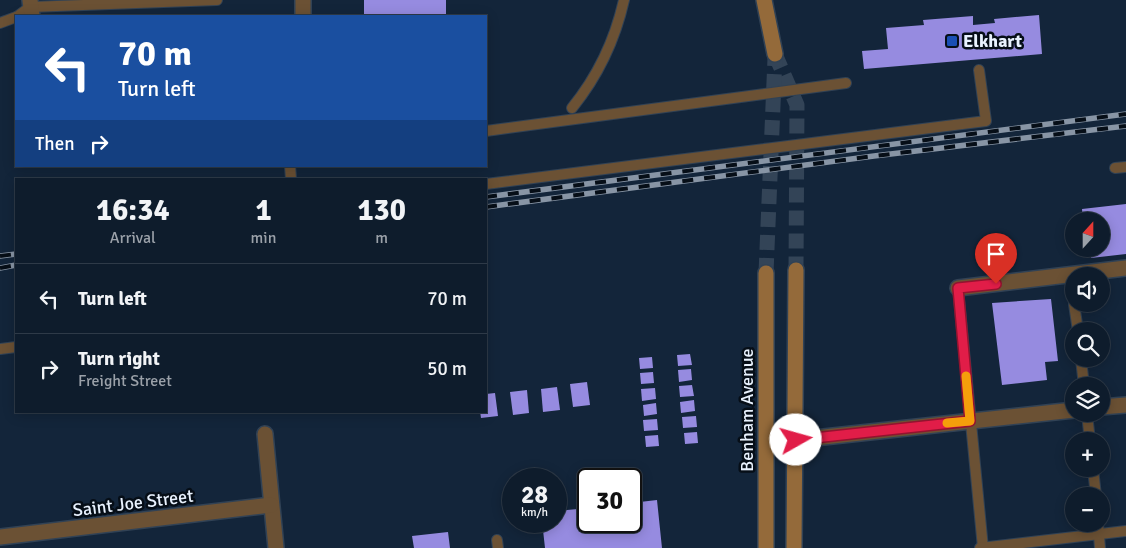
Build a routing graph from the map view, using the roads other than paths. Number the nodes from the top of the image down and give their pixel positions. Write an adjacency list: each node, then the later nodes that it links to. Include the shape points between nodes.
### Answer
1 (217, 0): 5 (lane)
2 (303, 0): 6 (street)
3 (624, 0): 12 (lane, via 611,44 598,73)
4 (764, 0): 9 (main road)
5 (25, 11)
6 (303, 15)
7 (15, 16): 8 (lane)
8 (0, 23)
9 (775, 54)
10 (979, 70): 16 (lane, via 986,121)
11 (846, 83): 13 (lane)
12 (572, 108)
13 (487, 131)
14 (1126, 167): 15 (lane)
15 (1115, 168)
16 (487, 184)
17 (1126, 268): 19 (street)
18 (796, 270): 30 (main road)
19 (1110, 270)
20 (766, 273): 38 (main road, Benham Avenue)
21 (1065, 276): 22 (street)
22 (958, 288): 28 (lane)
23 (15, 347): 24 (lane)
24 (0, 349)
25 (1126, 405): 26 (street)
26 (1110, 407)
27 (1065, 411): 28 (street)
28 (970, 421): 30 (street); 40 (lane)
29 (265, 434): 31 (street)
30 (796, 440): 39 (main road)
31 (271, 505): 36 (street, Saint Joe Street); 37 (street)
32 (1110, 530): 33 (lane)
33 (1126, 531)
34 (1081, 532): 40 (lane)
35 (1099, 532): 41 (lane)
36 (0, 538)
37 (276, 548)
38 (766, 548)
39 (794, 548)
40 (982, 548)
41 (1100, 548)

